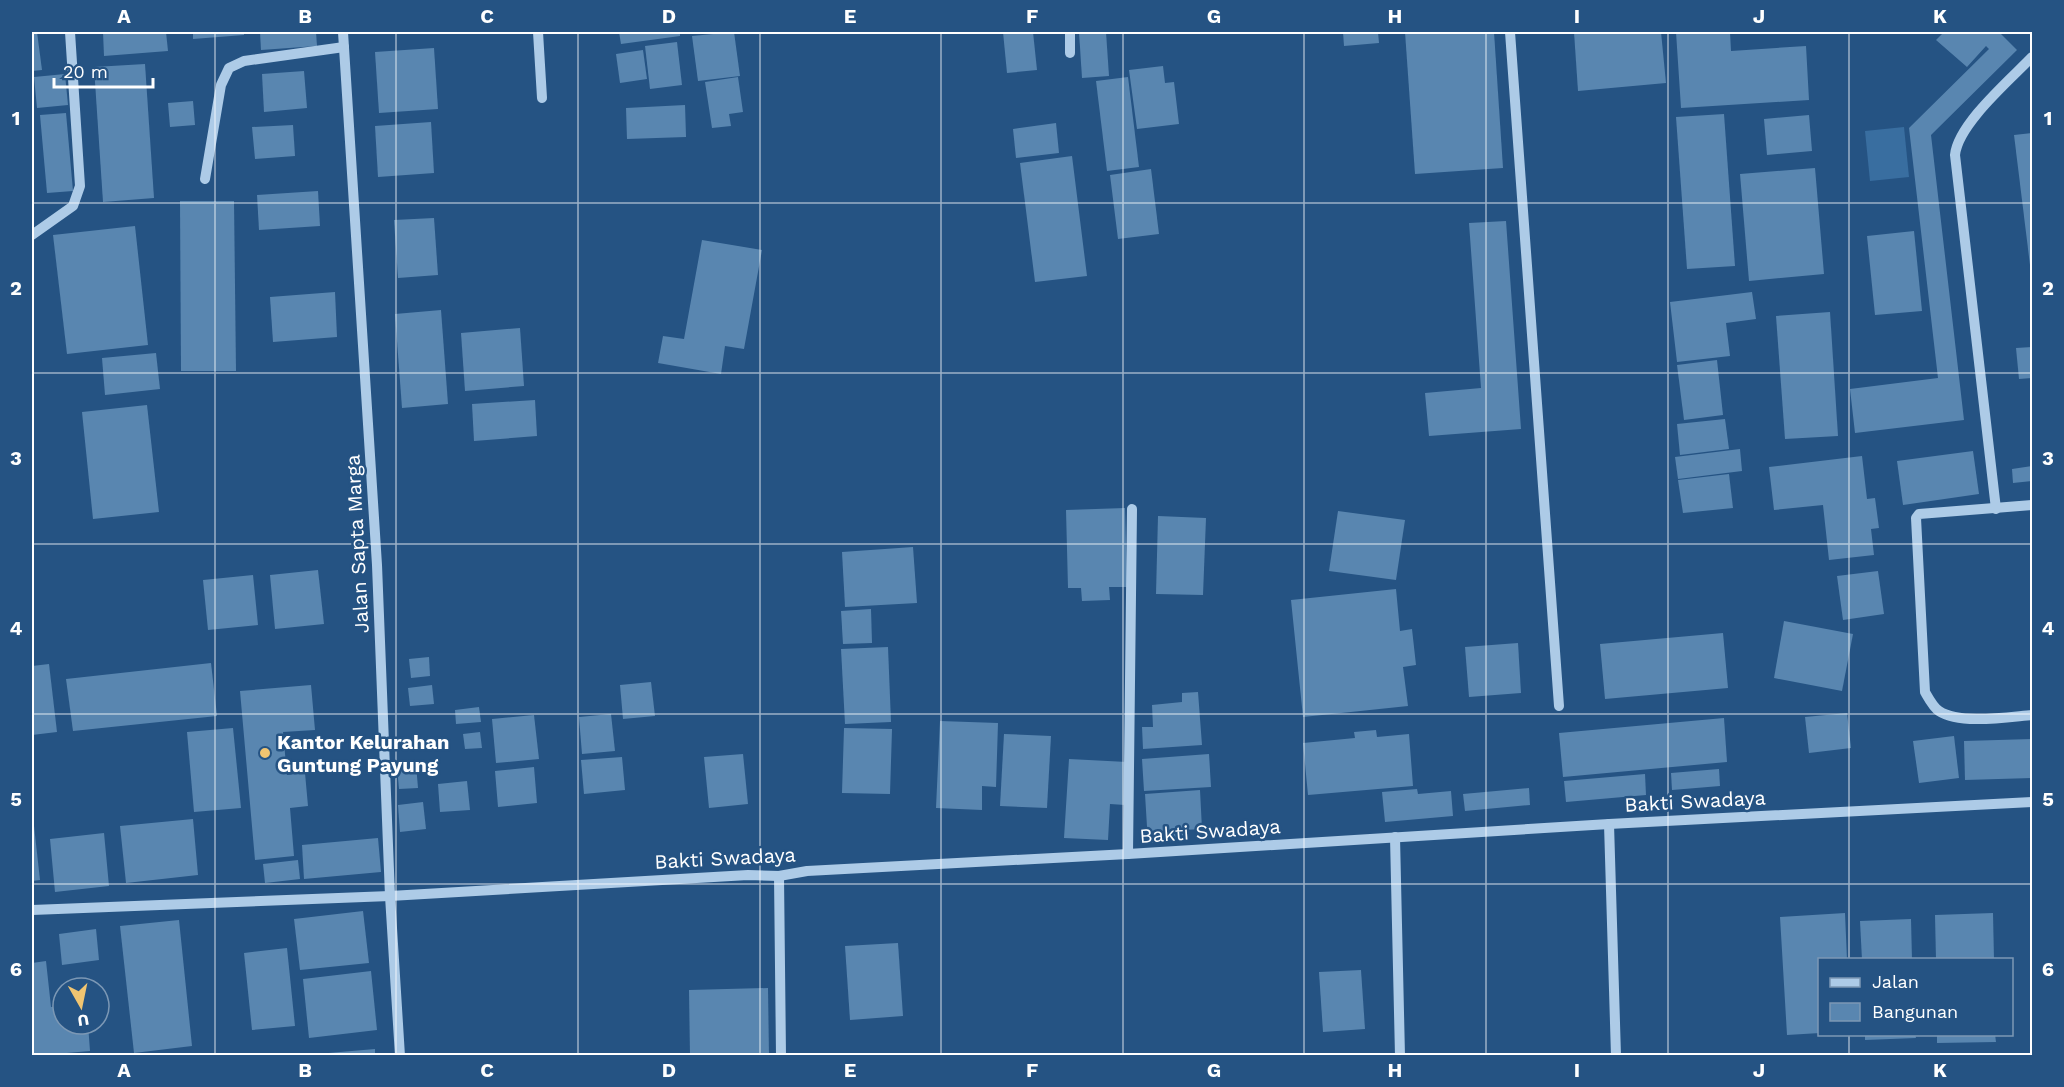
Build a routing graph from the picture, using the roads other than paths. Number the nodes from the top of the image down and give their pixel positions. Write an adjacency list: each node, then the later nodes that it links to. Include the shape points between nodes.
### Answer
1 (70, 32): 11 (street, via 80,186 73,206)
2 (343, 32): 6 (street, Jalan Sapta Marga)
3 (538, 32): 9 (street)
4 (1070, 32): 7 (street)
5 (1510, 32): 15 (street)
6 (344, 47): 10 (street, via 244,61 229,68 221,85); 22 (street, Jalan Sapta Marga, via 377,565)
7 (1070, 53)
8 (2032, 57): 14 (street, via 1960,136 1955,155)
9 (542, 98)
10 (205, 179)
11 (32, 235)
12 (2032, 505): 14 (street)
13 (1132, 509): 20 (street)
14 (1996, 509): 16 (street, via 1919,514 1916,518 1925,692 1938,711 1955,718)
15 (1558, 706)
16 (2032, 715)
17 (2032, 802): 18 (street, Bakti Swadaya)
18 (1609, 824): 19 (street, Bakti Swadaya); 27 (street)
19 (1395, 837): 20 (street, Bakti Swadaya); 26 (street)
20 (1128, 854): 21 (street, Bakti Swadaya, via 819,870)
21 (779, 876): 22 (street, Bakti Swadaya); 25 (street)
22 (390, 896): 23 (street, Bakti Swadaya); 24 (street, Jalan Sapta Marga)
23 (32, 910)
24 (399, 1056)
25 (781, 1056)
26 (1400, 1056)
27 (1616, 1056)

